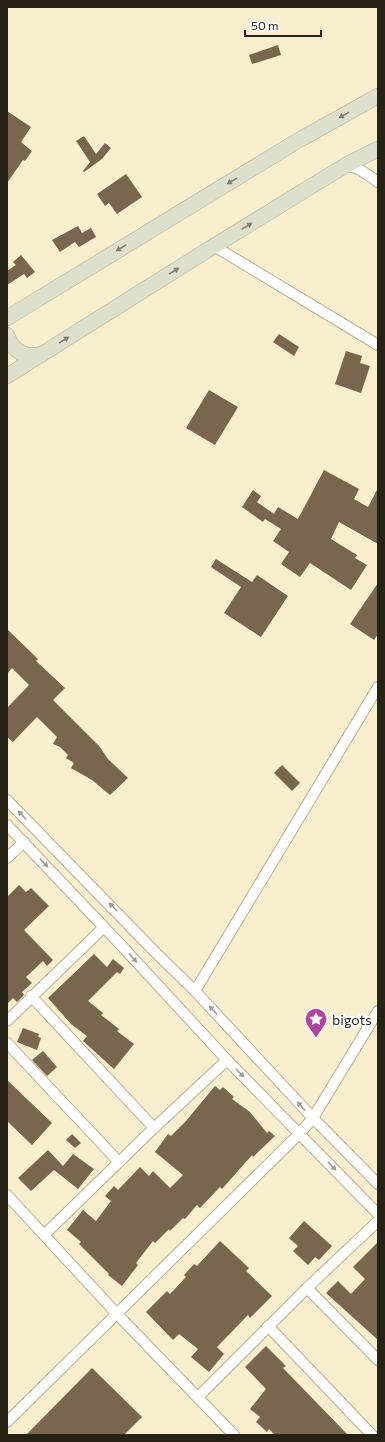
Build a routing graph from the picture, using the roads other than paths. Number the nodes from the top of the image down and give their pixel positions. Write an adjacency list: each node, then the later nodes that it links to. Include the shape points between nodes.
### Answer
1 (378, 96): 6 (street, one-way to 6, via 299,140)
2 (378, 149): 3 (street)
3 (346, 165): 4 (street); 5 (street, one-way to 3)
4 (378, 182)
5 (214, 246): 9 (street); 10 (street, one-way to 5)
6 (13, 314): 7 (street)
7 (7, 326)
8 (7, 335): 10 (street, via 10,343 21,353 34,356)
9 (378, 345)
10 (44, 353): 11 (street)
11 (7, 376)
12 (378, 687): 18 (street)
13 (7, 800): 18 (street, one-way to 13)
14 (7, 825): 15 (street)
15 (24, 842): 16 (street); 17 (street, one-way to 17)
16 (7, 858)
17 (104, 927): 19 (street); 23 (street, one-way to 23)
18 (195, 991): 24 (street, one-way to 18)
19 (31, 996): 21 (street); 25 (street)
20 (378, 1011): 24 (street)
21 (7, 1021)
22 (7, 1043): 27 (street)
23 (227, 1060): 25 (street); 26 (street, one-way to 26)
24 (313, 1118): 26 (street); 28 (street)
25 (154, 1128): 27 (street)
26 (300, 1133): 30 (street, one-way to 30); 34 (street)
27 (119, 1162): 32 (street)
28 (378, 1184)
29 (7, 1195): 32 (street)
30 (378, 1214)
31 (378, 1221): 33 (street)
32 (44, 1235): 34 (street)
33 (307, 1288): 35 (street); 36 (street)
34 (117, 1314): 37 (street); 38 (street)
35 (268, 1326): 37 (street); 40 (street)
36 (378, 1360)
37 (198, 1397): 39 (street)
38 (7, 1422)
39 (234, 1435)
40 (372, 1435)

